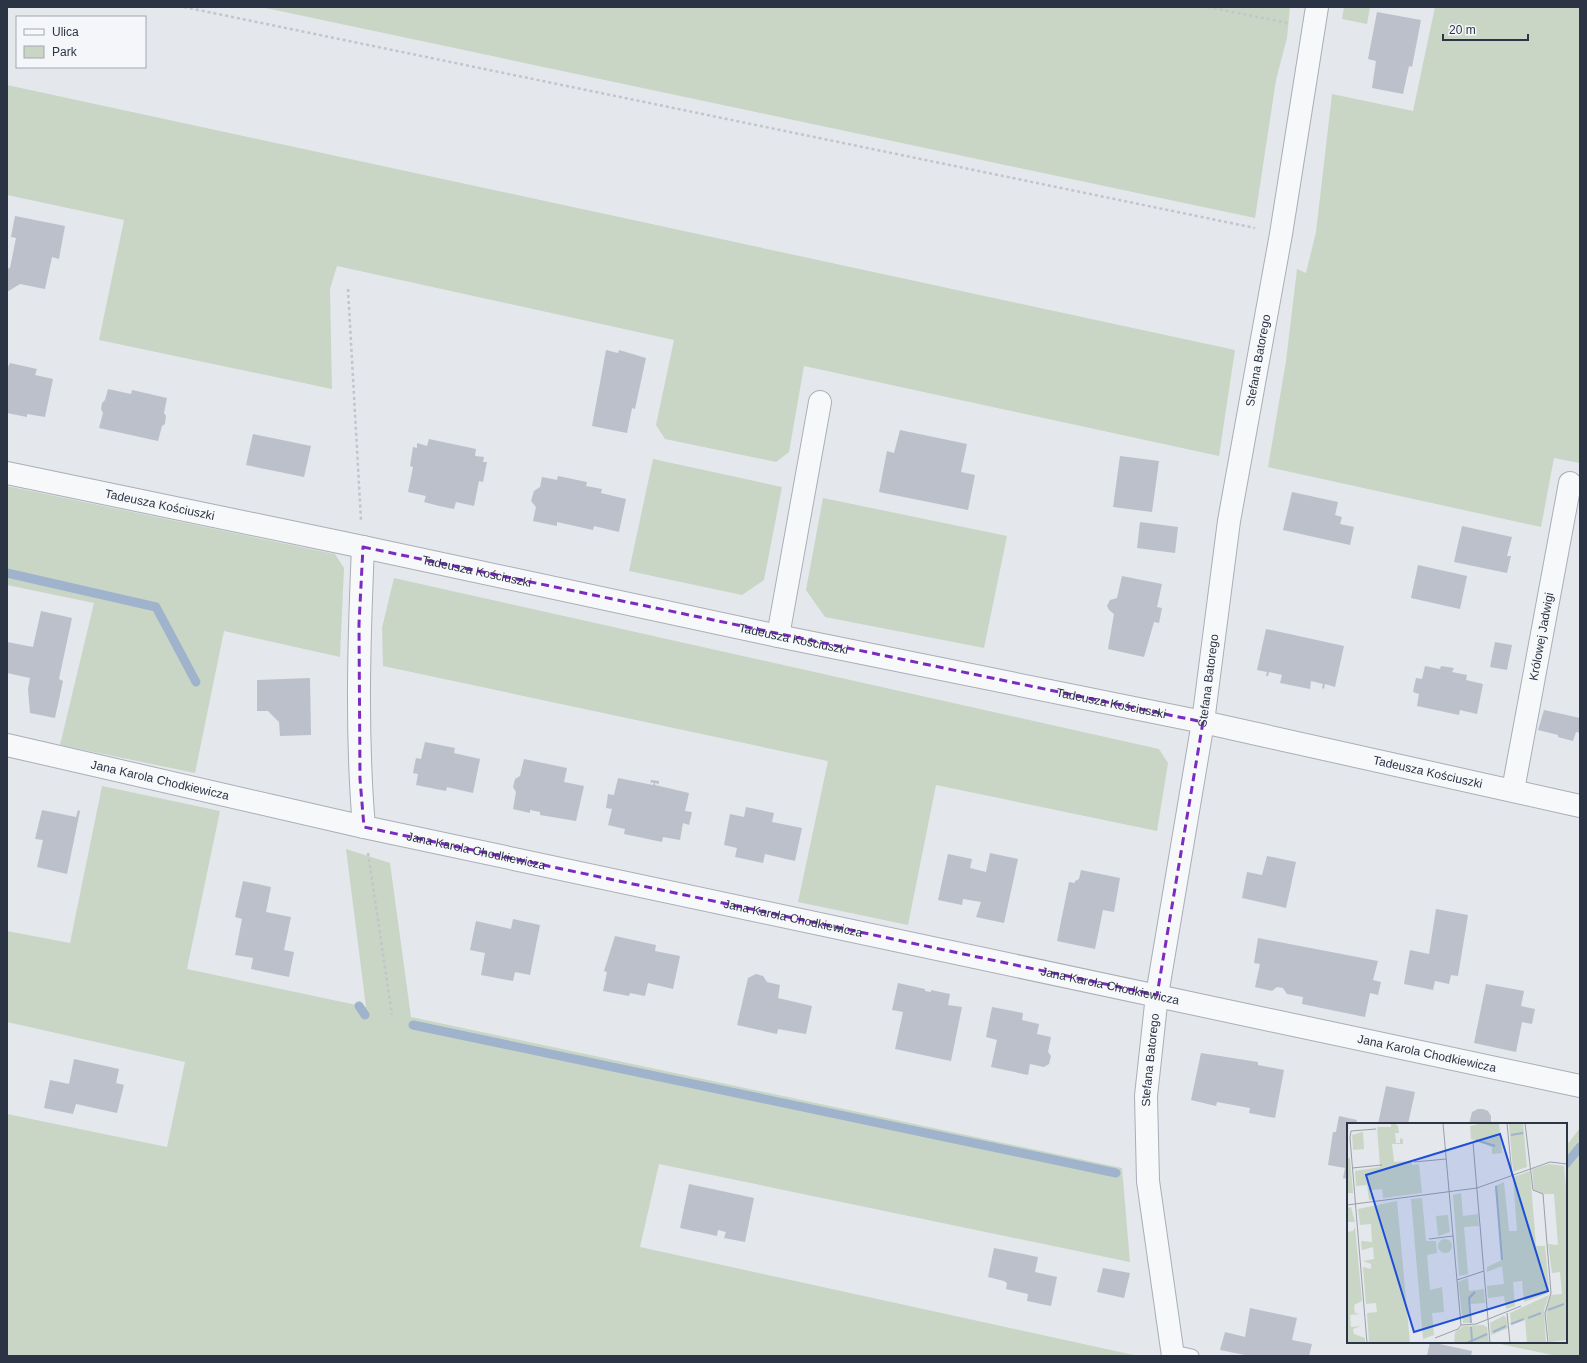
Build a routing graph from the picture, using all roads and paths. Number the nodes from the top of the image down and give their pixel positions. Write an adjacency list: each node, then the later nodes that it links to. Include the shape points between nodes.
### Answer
1 (184, 7): 5 (path)
2 (1208, 7): 4 (path)
3 (1317, 7): 4 (street, Stefana Batorego)
4 (1314, 29): 5 (street, Stefana Batorego)
5 (1281, 234): 12 (street, Stefana Batorego, via 1229,521)
6 (348, 289): 10 (path)
7 (820, 402): 11 (street)
8 (7, 473): 10 (street, Tadeusza Kościuszki)
9 (1570, 483): 14 (street, Królowej Jadwigi)
10 (362, 546): 11 (street, Tadeusza Kościuszki); 16 (street, via 359,624 360,779)
11 (778, 636): 12 (street, Tadeusza Kościuszki)
12 (1203, 722): 14 (street, Tadeusza Kościuszki); 17 (street, Stefana Batorego)
13 (7, 744): 16 (street, Jana Karola Chodkiewicza)
14 (1513, 790): 15 (street, Tadeusza Kościuszki)
15 (1580, 806)
16 (364, 827): 17 (street, Jana Karola Chodkiewicza); 18 (path)
17 (1157, 995): 19 (street, Jana Karola Chodkiewicza); 20 (street, Stefana Batorego, via 1146,1096 1148,1181)
18 (392, 1015)
19 (1580, 1086)
20 (1179, 1355)

